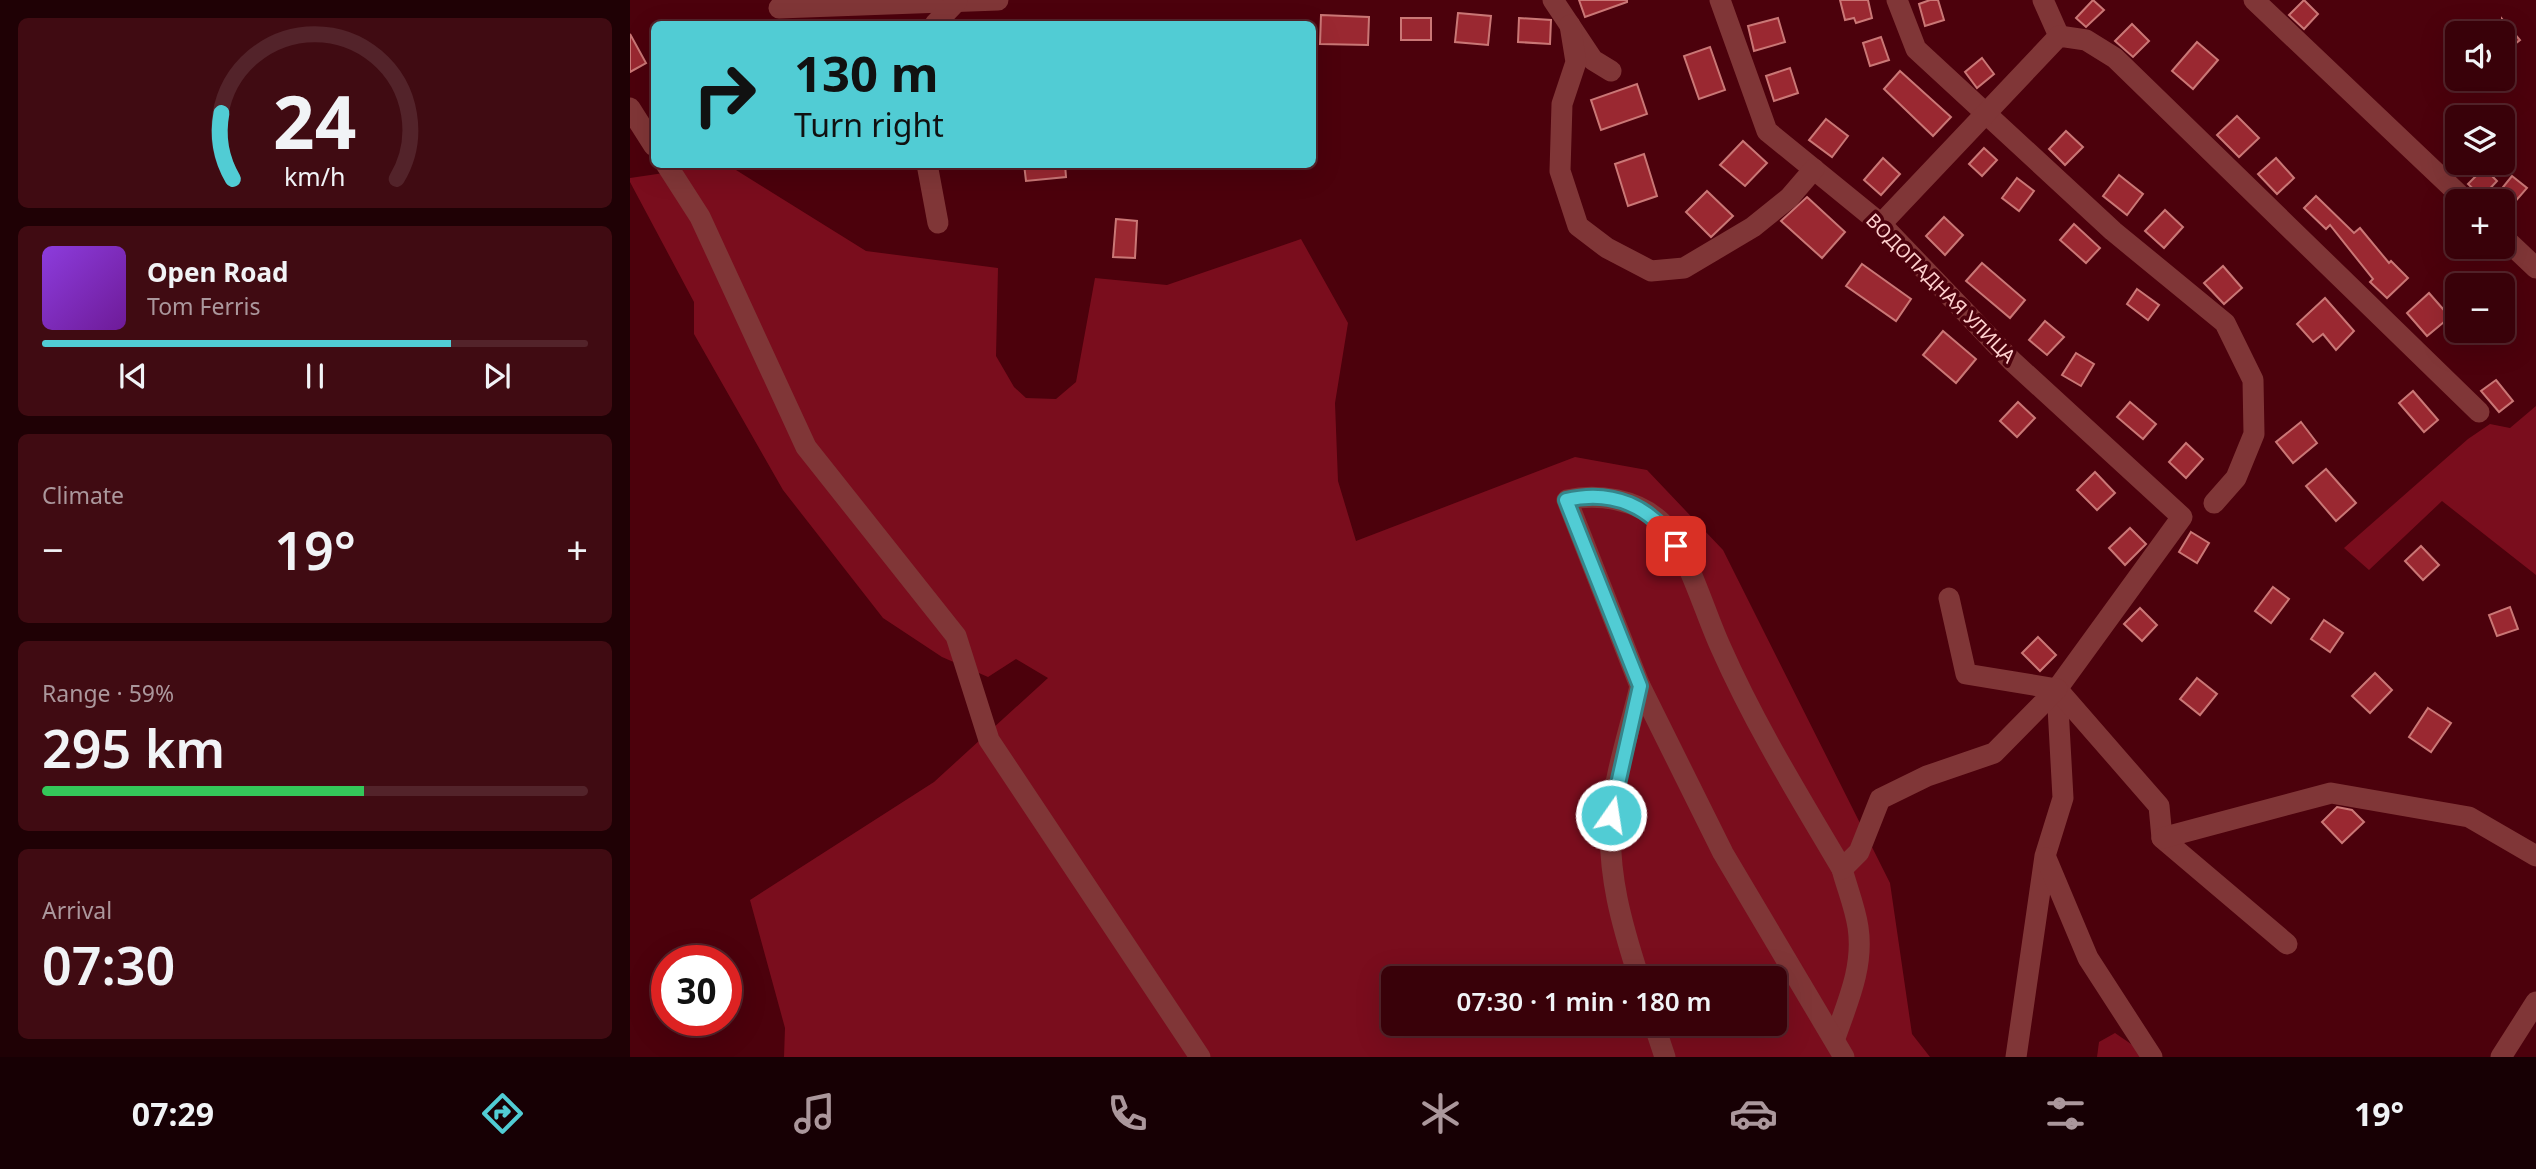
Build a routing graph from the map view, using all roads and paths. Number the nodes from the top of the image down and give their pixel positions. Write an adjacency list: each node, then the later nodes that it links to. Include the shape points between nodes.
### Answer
1 (983, 0): 2 (street); 8 (street)
2 (998, 0)
3 (1553, 0): 11 (street)
4 (1720, 0): 19 (street, ВОДОПАДНАЯ УЛИЦА, via 1767,131)
5 (1898, 0): 15 (street, via 1916,49)
6 (2043, 0): 12 (street)
7 (2254, 0): 20 (street)
8 (957, 1): 9 (street); 10 (street)
9 (779, 8)
10 (937, 21)
11 (1570, 25): 13 (street, via 1593,60); 19 (street, via 1576,62 1562,104 1560,171 1578,226 1606,248 1651,271 1684,268 1753,227 1789,198)
12 (2059, 36): 15 (street); 25 (street, via 2086,40 2115,58)
13 (1611, 71)
14 (630, 108): 16 (street)
15 (1984, 114): 22 (street); 26 (street, via 2113,232 2225,323 2253,380 2255,434 2236,478)
16 (651, 141)
17 (669, 168): 39 (street, via 700,217 806,447 956,636 989,740)
18 (928, 168): 21 (street)
19 (1814, 169): 22 (street, ВОДОПАДНАЯ УЛИЦА)
20 (2453, 189)
21 (938, 223)
22 (1881, 223): 29 (street, ВОДОПАДНАЯ УЛИЦА, via 2012,361 2182,517)
23 (2515, 248): 24 (street)
24 (2536, 268)
25 (2479, 412)
26 (2214, 503)
27 (1949, 598): 29 (street, via 1966,674)
28 (1640, 686): 33 (street, via 1566,500 1600,496 1634,507 1663,524 1767,741); 35 (street, via 1611,815 1612,877); 38 (street, via 1723,853)
29 (2057, 689): 30 (street, via 2159,806); 31 (street, via 2063,798); 33 (street, via 1994,753 1927,776 1880,799 1859,852)
30 (2162, 838): 32 (street, via 2331,793 2469,817); 34 (street)
31 (2045, 856): 42 (street); 43 (street, via 2088,958)
32 (2536, 856)
33 (1842, 869): 38 (street, via 1858,926 1859,956)
34 (2287, 944)
35 (1635, 966)
36 (2536, 1002): 44 (street)
37 (1658, 1036): 40 (street)
38 (1835, 1038): 41 (street)
39 (1200, 1057)
40 (1665, 1057)
41 (1844, 1057)
42 (2016, 1057)
43 (2152, 1057)
44 (2501, 1057)

